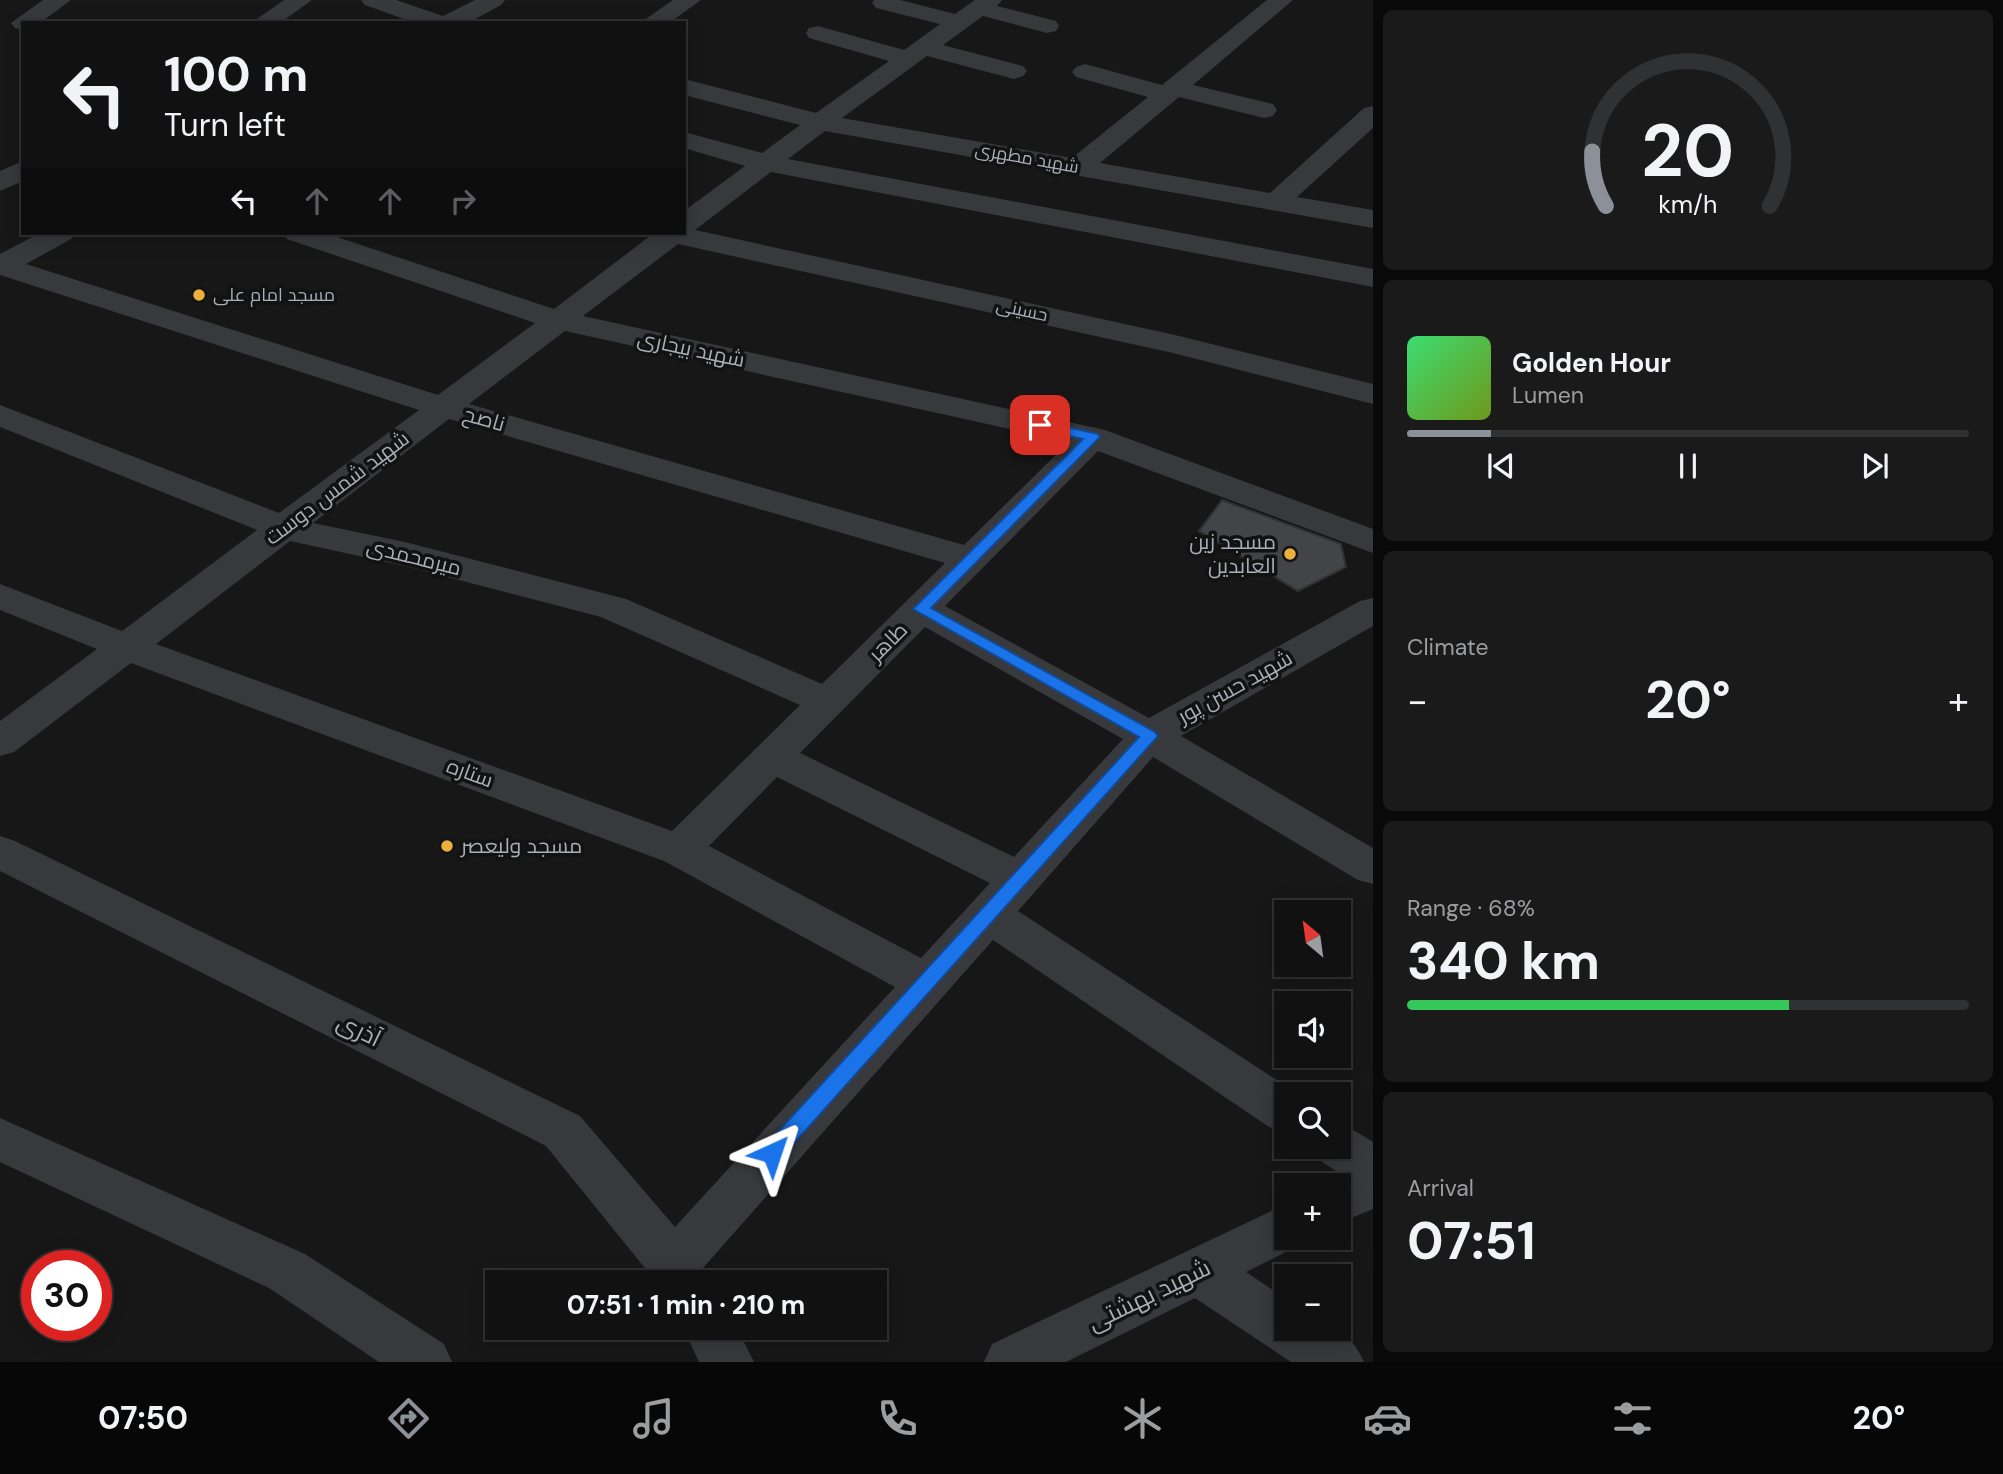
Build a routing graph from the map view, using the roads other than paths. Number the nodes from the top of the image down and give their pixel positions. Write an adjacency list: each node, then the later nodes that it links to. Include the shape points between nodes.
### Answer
1 (60, 0): 9 (street)
2 (300, 0): 10 (street)
3 (373, 0): 11 (street)
4 (492, 0): 12 (street)
5 (689, 0): 13 (street)
6 (1281, 0): 22 (street)
7 (884, 4): 8 (street)
8 (976, 10): 15 (street); 18 (street, شهید شمس دوست)
9 (26, 21)
10 (266, 21)
11 (433, 21)
12 (453, 21)
13 (655, 21)
14 (21, 24): 17 (street)
15 (1047, 26)
16 (818, 33): 18 (street)
17 (0, 37)
18 (916, 53): 19 (street); 25 (street, شهید شمس دوست)
19 (1014, 71)
20 (1085, 72): 22 (street)
21 (686, 88): 25 (street, شهید مطهری)
22 (1170, 91): 23 (street); 28 (street)
23 (1264, 110)
24 (1373, 114): 31 (street)
25 (820, 122): 27 (street, شهید شمس دوست); 28 (street, شهید مطهری)
26 (686, 141): 27 (street)
27 (766, 163): 33 (street, شهید شمس دوست); 39 (street)
28 (1078, 167): 31 (street, شهید مطهری)
29 (21, 170): 30 (street)
30 (0, 183)
31 (1276, 202): 32 (street, شهید مطهری)
32 (1373, 219)
33 (686, 223)
34 (686, 233): 41 (street, حسینی, via 1175,344)
35 (57, 235): 38 (street)
36 (304, 235): 40 (street, شهید بیجاری)
37 (670, 235): 40 (street, شهید شمس دوست)
38 (1, 266): 42 (street, ناصح)
39 (1373, 278)
40 (558, 320): 42 (street, شهید شمس دوست); 44 (street, شهید بیجاری)
41 (1373, 394)
42 (443, 407): 45 (street, شهید شمس دوست); 47 (street, ناصح)
43 (0, 415): 45 (street, میرمحمدی)
44 (1093, 437): 46 (street); 47 (street, طاهر)
45 (284, 528): 51 (street, شهید شمس دوست); 52 (street, میرمحمدی, via 613,608)
46 (1373, 542)
47 (971, 559): 49 (street, طاهر)
48 (0, 596): 51 (street, ستاره)
49 (921, 609): 52 (street, طاهر); 53 (street)
50 (1373, 610): 53 (street, شهید حسن پور)
51 (127, 647): 54 (street, شهید شمس دوست); 56 (street, ستاره)
52 (828, 702): 55 (street, طاهر)
53 (1149, 736): 58 (street); 59 (street, شهید حسن پور)
54 (0, 742)
55 (772, 757): 56 (street, طاهر); 59 (street)
56 (679, 850): 61 (street, ستاره)
57 (0, 852): 69 (street, آذری, via 563,1131)
58 (1373, 868)
59 (1020, 879): 60 (street, شهید حسن پور)
60 (988, 914): 61 (street, شهید حسن پور); 62 (street)
61 (926, 982): 70 (street, شهید حسن پور)
62 (1274, 1104)
63 (0, 1139): 73 (street, via 287,1271)
64 (1351, 1155): 65 (street)
65 (1373, 1169)
66 (1373, 1184): 67 (street)
67 (1351, 1195)
68 (1274, 1233): 71 (street, شهید بهشتی)
69 (677, 1270)
70 (682, 1270)
71 (1199, 1271): 75 (street, شهید بهشتی); 76 (street)
72 (715, 1340): 74 (street)
73 (425, 1362)
74 (727, 1362)
75 (1011, 1362)
76 (1337, 1362)

